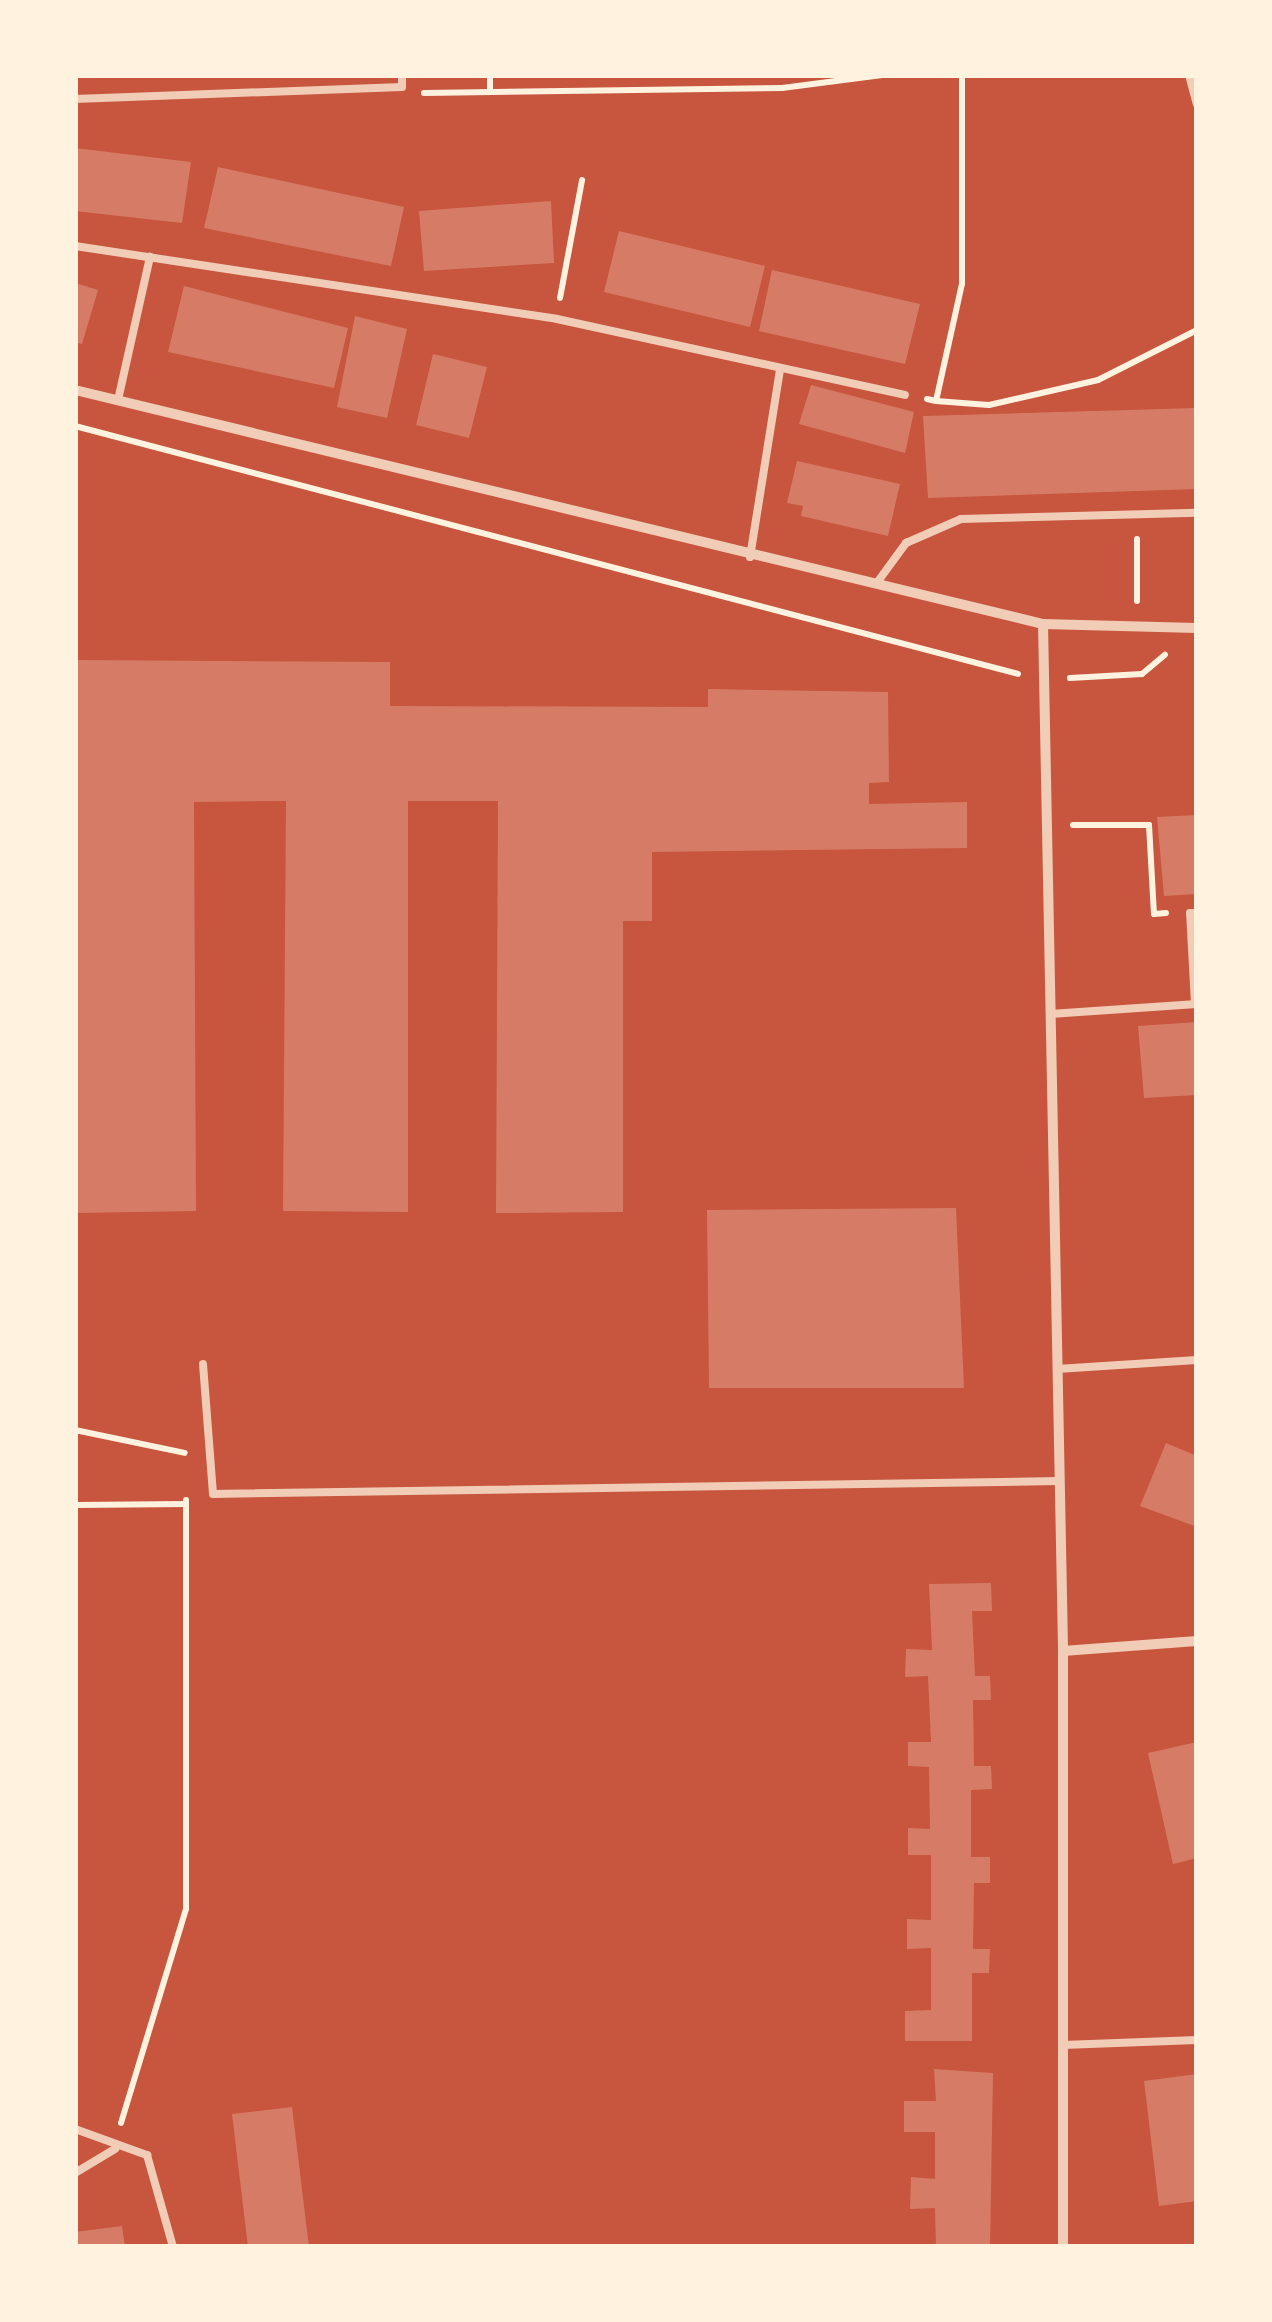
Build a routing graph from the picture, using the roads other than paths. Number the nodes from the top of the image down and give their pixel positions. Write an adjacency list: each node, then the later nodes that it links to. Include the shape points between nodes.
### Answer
1 (402, 75): 3 (lane, via 402,87)
2 (1189, 75): 4 (lane)
3 (75, 100)
4 (1197, 104)
5 (75, 246): 6 (lane)
6 (150, 257): 7 (lane, via 556,319); 10 (lane)
7 (780, 370): 9 (lane); 12 (lane)
8 (75, 390): 10 (street)
9 (904, 394)
10 (118, 400): 12 (street)
11 (1197, 514): 13 (lane, via 938,524 906,543)
12 (750, 558): 13 (street)
13 (876, 584): 14 (street)
14 (1043, 624): 15 (street); 18 (street)
15 (1197, 628)
16 (1193, 913): 17 (lane)
17 (1196, 1004): 18 (lane)
18 (1050, 1014): 21 (street)
19 (1197, 1360): 21 (lane)
20 (203, 1364): 22 (lane, via 213,1494)
21 (1058, 1369): 22 (street)
22 (1060, 1481): 24 (street)
23 (1197, 1641): 24 (street)
24 (1062, 1651): 26 (street)
25 (1197, 2040): 26 (lane)
26 (1063, 2045): 31 (street)
27 (75, 2130): 28 (lane)
28 (115, 2149): 29 (lane); 30 (lane, via 147,2155)
29 (75, 2173)
30 (173, 2247)
31 (1063, 2247)

